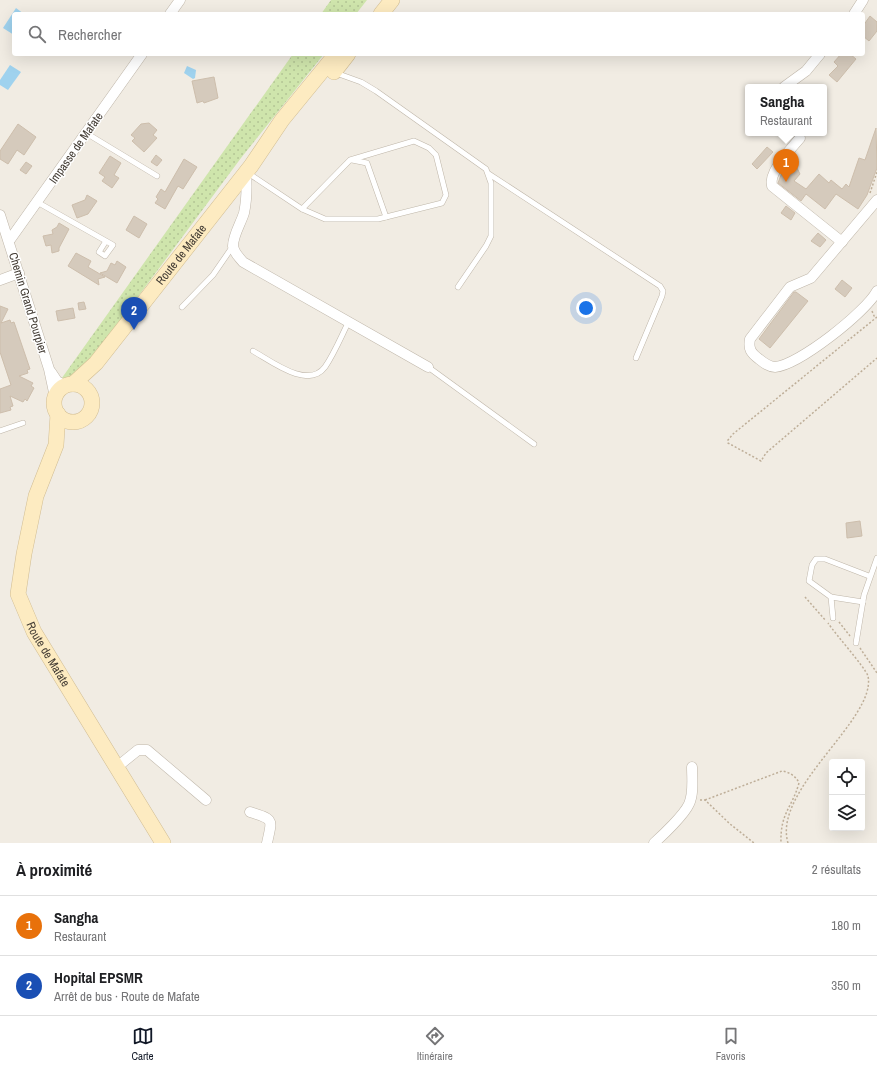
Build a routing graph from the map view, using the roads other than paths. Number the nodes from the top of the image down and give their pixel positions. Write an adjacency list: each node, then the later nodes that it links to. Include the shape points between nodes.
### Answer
1 (180, 0): 5 (street)
2 (380, 0): 6 (main road)
3 (392, 0): 7 (main road)
4 (863, 0): 8 (street)
5 (171, 12)
6 (371, 12)
7 (382, 12)
8 (855, 12)
9 (141, 56): 15 (street, Impasse de Mafate)
10 (335, 56): 13 (main road, Route de Mafate)
11 (346, 56): 13 (main road, Route de Mafate)
12 (818, 56): 14 (street, via 806,71)
13 (329, 70): 18 (main road, Route de Mafate, via 294,122); 19 (lane, via 361,82 376,91 486,169)
14 (788, 84)
15 (86, 133): 20 (lane); 22 (street, Impasse de Mafate)
16 (800, 138): 28 (street, via 774,172 772,186)
17 (350, 160): 23 (lane); 25 (lane, via 367,163); 25 (lane, via 414,141 429,148 436,155 446,195 442,203)
18 (248, 169): 23 (lane); 29 (street, via 244,212); 38 (main road, Route de Mafate)
19 (489, 174): 32 (lane, via 491,236); 37 (lane, via 660,286 662,296)
20 (157, 176)
21 (877, 200): 28 (street)
22 (37, 202): 26 (street, Impasse de Mafate); 27 (lane)
23 (302, 209): 25 (lane, via 325,219)
24 (0, 215): 26 (street, Chemin Grand Pourpier)
25 (386, 217)
26 (9, 241): 30 (street, Chemin Grand Pourpier)
27 (106, 241)
28 (842, 242): 33 (street, via 811,278 790,287 750,339 751,353 764,363 775,367 787,364 805,355 864,308)
29 (233, 246): 34 (lane, via 213,275); 35 (street, via 235,253 243,262)
30 (19, 273): 31 (street); 40 (street, Chemin Grand Pourpier)
31 (0, 280)
32 (458, 287)
33 (877, 291)
34 (182, 307)
35 (348, 323): 36 (lane, via 325,367 314,375 295,375); 39 (street)
36 (253, 351)
37 (636, 358)
38 (96, 363): 41 (main road, Route de Mafate); 42 (main road, Route de Mafate)
39 (428, 367): 48 (lane)
40 (49, 369): 41 (street, Chemin Grand Pourpier, via 57,380); 43 (street, Chemin Grand Pourpier)
41 (69, 385): 42 (main road, via 84,387); 43 (main road, via 59,390)
42 (90, 396): 45 (main road, via 89,411)
43 (55, 397): 44 (main road, via 54,406)
44 (58, 414): 45 (main road, via 67,421); 49 (main road, Route de Mafate)
45 (77, 421): 49 (main road, Route de Mafate)
46 (23, 423): 47 (lane)
47 (0, 431)
48 (534, 444)
49 (56, 445): 56 (main road, Route de Mafate, via 36,496 18,594 34,632)
50 (877, 558): 51 (lane)
51 (869, 576): 52 (lane, via 825,558 816,559 809,581); 53 (lane)
52 (831, 597): 53 (lane); 54 (lane)
53 (863, 602): 55 (lane)
54 (833, 618)
55 (856, 643)
56 (117, 767): 58 (street, via 138,750 147,750); 60 (main road, Route de Mafate)
57 (692, 767): 62 (street, via 689,805)
58 (206, 800)
59 (250, 812): 61 (street, via 266,817 270,822)
60 (163, 843)
61 (266, 843)
62 (654, 843)

